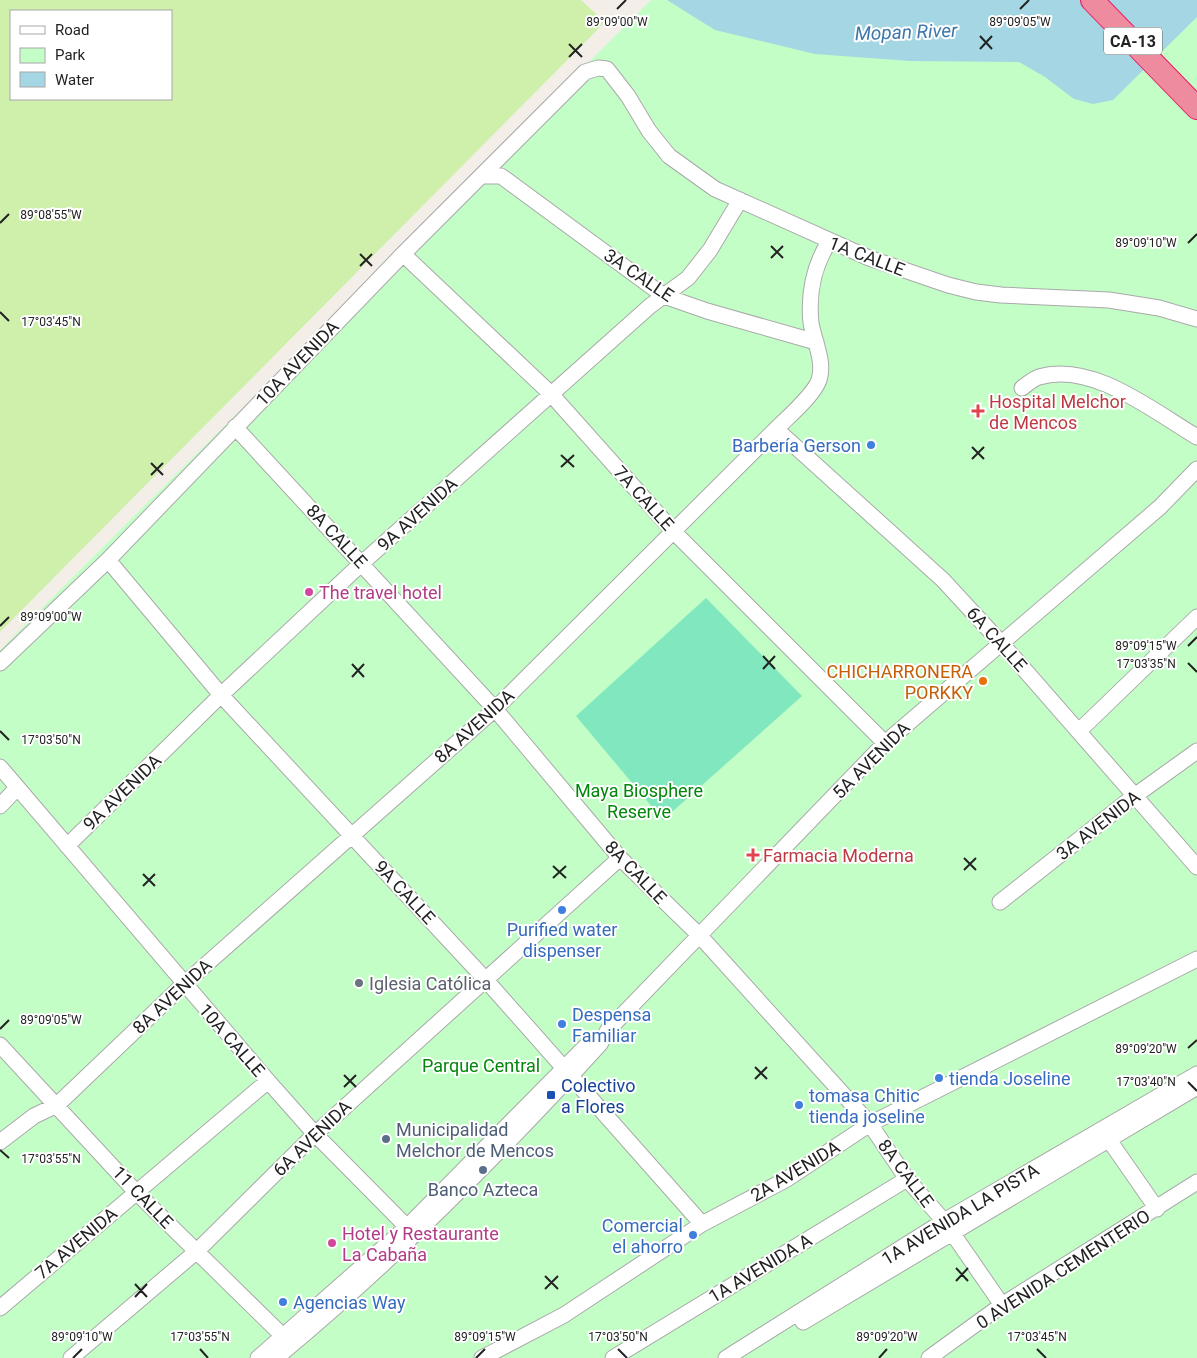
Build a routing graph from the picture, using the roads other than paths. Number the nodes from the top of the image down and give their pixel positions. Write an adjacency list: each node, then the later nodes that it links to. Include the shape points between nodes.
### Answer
1 (1092, 0): 3 (highway, CA-13)
2 (598, 68): 4 (street, 10A AVENIDA, via 585,72); 5 (street, 1A CALLE, via 607,69 669,156 701,181)
3 (1197, 108)
4 (481, 176): 7 (street, 10A AVENIDA); 8 (street, 3A CALLE, via 501,176)
5 (740, 200): 6 (street, 1A CALLE); 8 (street, 9A AVENIDA, via 700,264)
6 (829, 242): 9 (street, 1A CALLE, via 948,286 976,292 1109,300); 10 (street, 8A AVENIDA, via 812,280 811,322)
7 (403, 254): 12 (street, 7A CALLE); 13 (street, 10A AVENIDA)
8 (664, 296): 10 (street, 3A CALLE); 12 (street, 9A AVENIDA)
9 (1197, 318)
10 (816, 342): 14 (street, 8A AVENIDA, via 819,380)
11 (1022, 388): 15 (street, via 1037,377 1064,374 1099,380)
12 (551, 394): 17 (street, 7A CALLE); 19 (street, 9A AVENIDA)
13 (236, 427): 18 (street, 10A AVENIDA); 19 (street, 8A CALLE)
14 (776, 430): 17 (street, 8A AVENIDA); 21 (street, 6A CALLE, via 943,580)
15 (1197, 437)
16 (1197, 469): 21 (street, 5A AVENIDA, via 1160,506)
17 (674, 532): 24 (street, 8A AVENIDA); 26 (street, 7A CALLE)
18 (108, 560): 22 (street, 10A AVENIDA); 23 (street, 9A CALLE)
19 (362, 563): 23 (street, 9A AVENIDA); 24 (street, 8A CALLE)
20 (1197, 618): 25 (street)
21 (1002, 644): 25 (street, 6A CALLE); 26 (street, 5A AVENIDA)
22 (0, 663)
23 (221, 695): 32 (street, 9A CALLE); 33 (street, 9A AVENIDA)
24 (495, 710): 32 (street, 8A AVENIDA); 34 (street, 8A CALLE)
25 (1078, 731): 30 (street, 6A CALLE)
26 (885, 743): 37 (street, 5A AVENIDA)
27 (1197, 750): 30 (street, 3A AVENIDA)
28 (0, 767): 29 (street, 10A CALLE)
29 (17, 788): 31 (street); 33 (street, 10A CALLE)
30 (1133, 796): 35 (street, 6A CALLE); 36 (street, 3A AVENIDA)
31 (0, 806)
32 (352, 834): 39 (street, 9A CALLE); 40 (street, 8A AVENIDA)
33 (66, 846): 40 (street, 10A CALLE)
34 (620, 858): 37 (street, 8A CALLE); 39 (street, 6A AVENIDA)
35 (1197, 867)
36 (1000, 902)
37 (700, 936): 42 (street, 5A AVENIDA, via 608,1030 593,1039); 47 (street, 8A CALLE)
38 (1197, 958): 47 (street, 2A AVENIDA)
39 (485, 979): 42 (street, 9A CALLE); 48 (street, 6A AVENIDA)
40 (184, 984): 44 (street, 10A CALLE); 46 (street, 8A AVENIDA)
41 (0, 1045): 46 (street, 11 CALLE)
42 (568, 1071): 55 (street, 9A CALLE); 57 (street, 5A AVENIDA)
43 (1197, 1074): 49 (street, 1A AVENIDA LA PISTA)
44 (268, 1081): 48 (street, 10A CALLE); 53 (street, 7A AVENIDA)
45 (1197, 1086): 49 (street, 1A AVENIDA LA PISTA)
46 (57, 1105): 50 (street, 8A AVENIDA, via 34,1116); 53 (street, 11 CALLE)
47 (870, 1124): 51 (street, 8A CALLE); 55 (street, 2A AVENIDA, via 787,1179)
48 (315, 1134): 57 (street, 10A CALLE); 58 (street, 6A AVENIDA)
49 (1107, 1134): 54 (street); 56 (street, 1A AVENIDA LA PISTA)
50 (0, 1142)
51 (907, 1179): 56 (street, 8A CALLE); 66 (street, 1A AVENIDA A)
52 (1197, 1182): 54 (street, 0 AVENIDA CEMENTERIO)
53 (136, 1192): 58 (street, 11 CALLE); 60 (street, 7A AVENIDA)
54 (1157, 1208): 59 (street, 0 AVENIDA CEMENTERIO)
55 (702, 1224): 65 (street, 2A AVENIDA, via 564,1315)
56 (947, 1227): 59 (street, 8A CALLE); 67 (street, 1A AVENIDA LA PISTA); 68 (street, 1A AVENIDA LA PISTA)
57 (411, 1231): 61 (street, 5A AVENIDA)
58 (197, 1251): 61 (street, 11 CALLE); 62 (street, 6A AVENIDA)
59 (1002, 1305): 69 (street, 0 AVENIDA CEMENTERIO)
60 (0, 1308)
61 (288, 1340): 63 (street, 5A AVENIDA); 64 (street, 5A AVENIDA)
62 (71, 1358)
63 (258, 1358)
64 (276, 1358)
65 (482, 1358)
66 (613, 1358)
67 (726, 1358)
68 (744, 1358)
69 (929, 1358)

